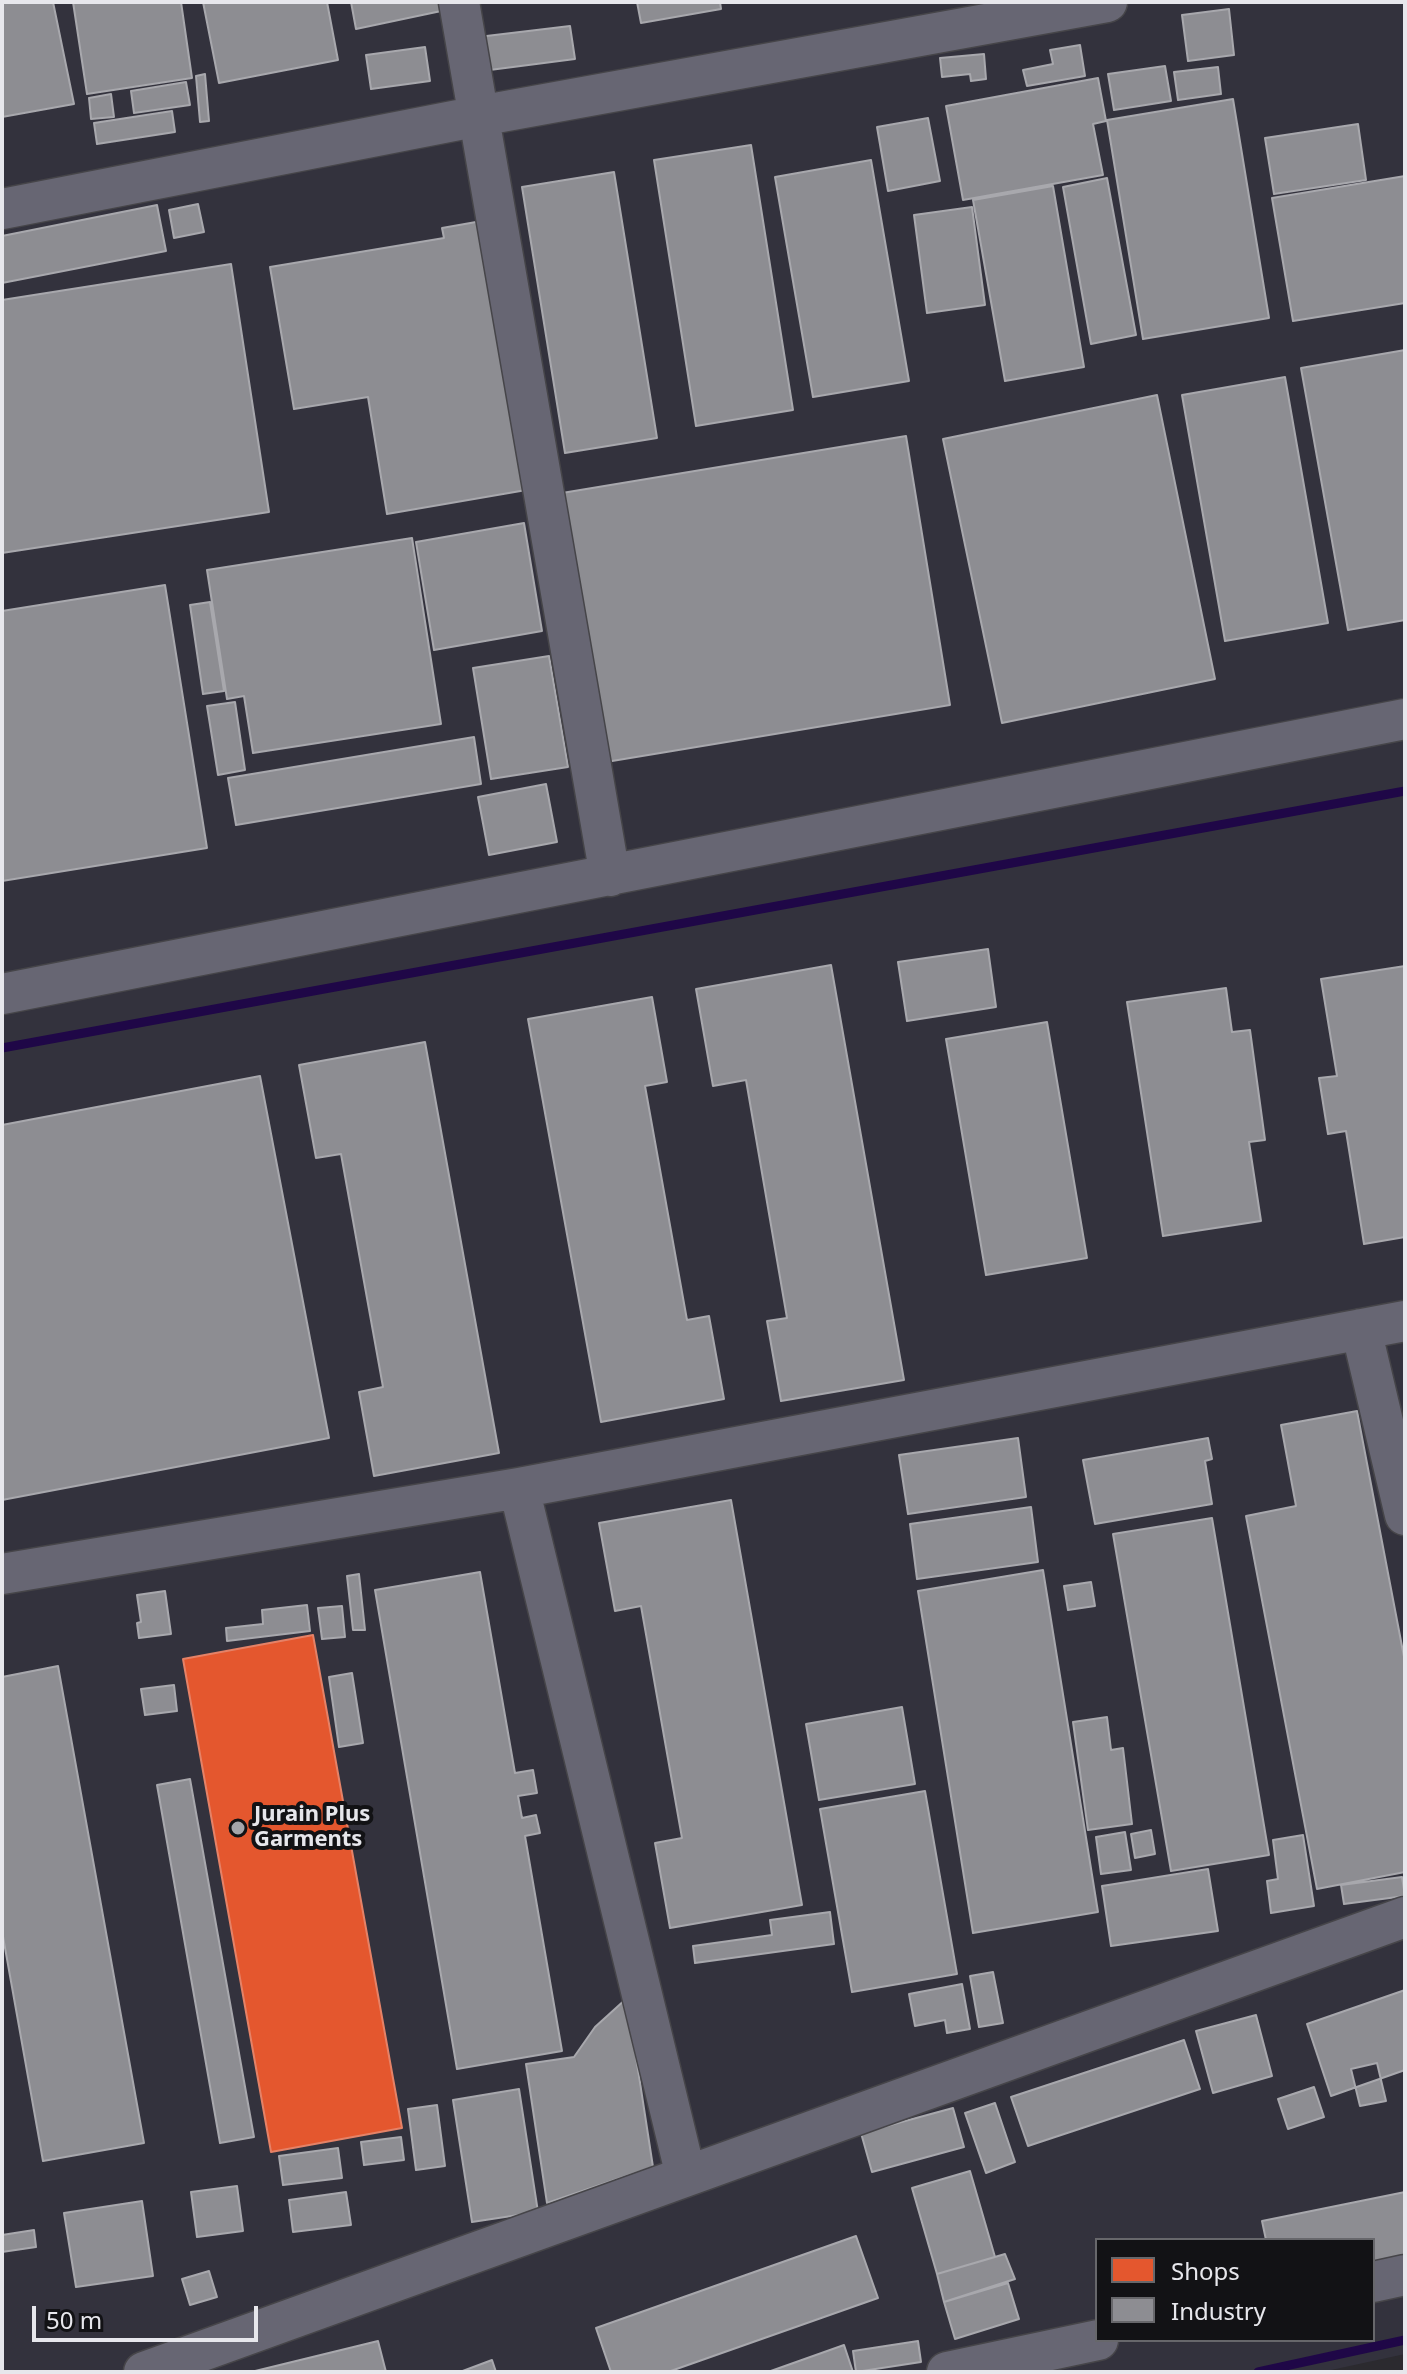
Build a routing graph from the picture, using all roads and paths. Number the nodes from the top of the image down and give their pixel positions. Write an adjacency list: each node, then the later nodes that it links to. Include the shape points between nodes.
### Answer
1 (459, 2): 3 (lane)
2 (1107, 2): 3 (lane)
3 (479, 116): 4 (lane); 6 (lane)
4 (2, 209)
5 (1405, 719): 6 (lane)
6 (610, 876): 7 (lane)
7 (2, 994)
8 (1405, 1321): 9 (lane)
9 (1361, 1329): 10 (lane); 11 (lane)
10 (519, 1488): 12 (lane); 14 (lane)
11 (1405, 1515)
12 (2, 1574)
13 (1405, 1917): 14 (lane)
14 (686, 2176): 18 (lane)
15 (1405, 2275): 16 (lane)
16 (1375, 2282)
17 (1095, 2341): 19 (lane)
18 (144, 2372)
19 (947, 2372)

